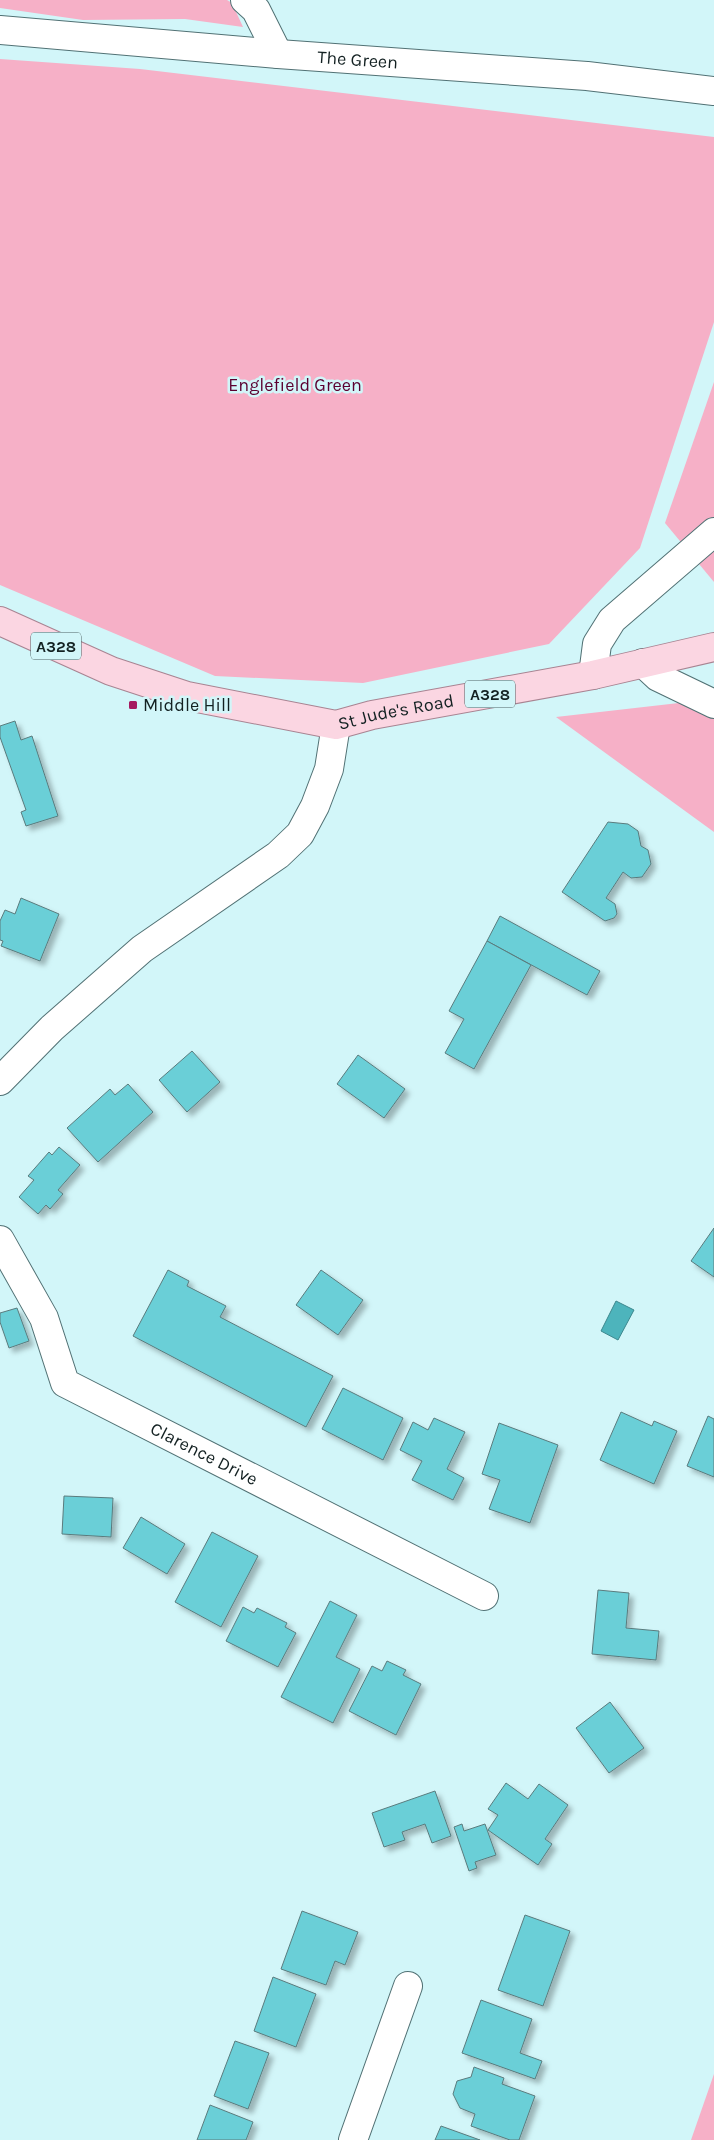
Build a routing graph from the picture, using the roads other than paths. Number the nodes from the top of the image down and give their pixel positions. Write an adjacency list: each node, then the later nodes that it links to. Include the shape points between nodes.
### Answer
1 (253, 3): 3 (street)
2 (0, 30): 3 (street, The Green)
3 (278, 54): 4 (street, The Green, via 587,76)
4 (714, 91)
5 (714, 532): 9 (street, via 612,620 597,644)
6 (0, 620): 11 (main road, St Jude's Road / A328, via 111,671 187,696)
7 (714, 647): 8 (main road, St Jude's Road / A328)
8 (643, 663): 9 (main road, St Jude's Road / A328); 10 (street, via 658,677)
9 (592, 675): 11 (main road, St Jude's Road / A328, via 372,715)
10 (714, 704)
11 (336, 725): 12 (street, via 328,769 315,806 300,834 278,855 142,949 52,1028)
12 (0, 1082)
13 (0, 1240): 14 (street, Clarence Drive, via 44,1318 65,1383)
14 (484, 1596)
15 (408, 1986): 16 (street)
16 (353, 2140)

